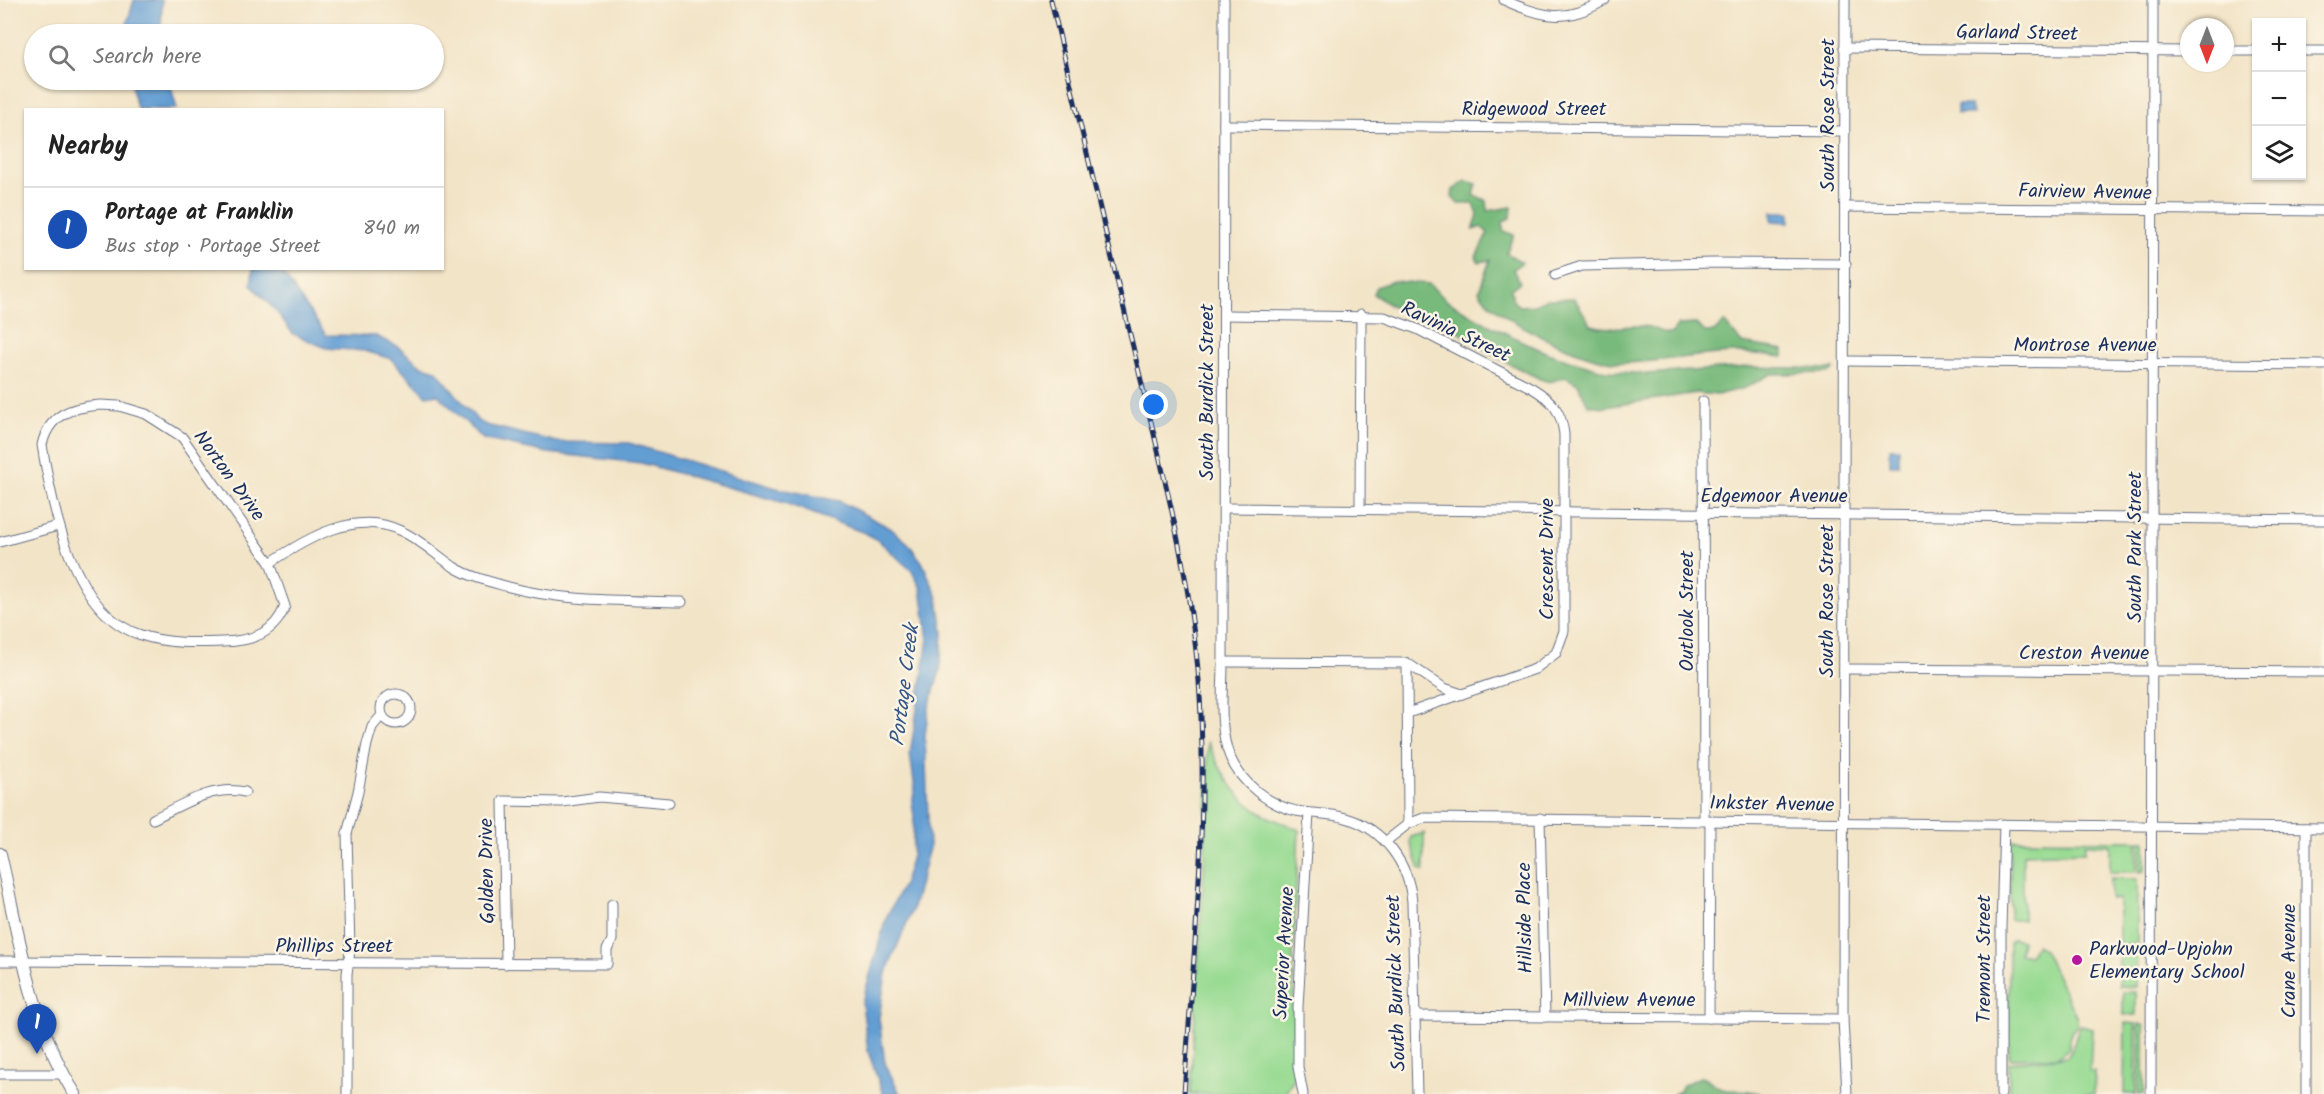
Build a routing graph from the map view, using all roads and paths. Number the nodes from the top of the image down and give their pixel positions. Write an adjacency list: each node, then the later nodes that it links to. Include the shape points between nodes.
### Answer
1 (1224, 0): 13 (street, South Burdick Street)
2 (1504, 0): 3 (street, via 1548,16 1586,11)
3 (1605, 0)
4 (1845, 0): 6 (street, South Rose Street)
5 (2153, 0): 7 (street, South Park Street)
6 (1844, 48): 7 (street, Garland Street); 14 (street, South Rose Street)
7 (2154, 51): 8 (street, Garland Street); 16 (street, South Park Street)
8 (2180, 51)
9 (2234, 51): 10 (street)
10 (2252, 51)
11 (2306, 51): 12 (street)
12 (2324, 51)
13 (1224, 124): 14 (street, Ridgewood Street); 21 (street, South Burdick Street)
14 (1844, 131): 15 (street, South Rose Street)
15 (1845, 207): 16 (street, Fairview Avenue); 18 (street, South Rose Street)
16 (2153, 209): 17 (street, Fairview Avenue); 23 (street, South Park Street)
17 (2324, 211)
18 (1846, 264): 19 (street, via 1582,266); 22 (street, South Rose Street)
19 (1555, 275)
20 (1361, 314): 21 (street, Ravinia Street); 26 (street, Ravinia Street, via 1384,317 1417,329 1532,388); 28 (street)
21 (1224, 315): 27 (street, South Burdick Street)
22 (1846, 361): 23 (street, Montrose Avenue); 31 (street, South Rose Street)
23 (2152, 362): 24 (street, Montrose Avenue); 32 (street, South Park Street)
24 (2324, 365)
25 (1703, 401): 30 (street, Outlook Street)
26 (1556, 406): 29 (street, Crescent Drive, via 1564,434)
27 (1224, 508): 28 (street, Edgemoor Avenue); 38 (street, South Burdick Street)
28 (1360, 509): 29 (street, Edgemoor Avenue)
29 (1563, 510): 30 (street, Edgemoor Avenue); 43 (street, Crescent Drive, via 1563,631 1556,653 1535,669)
30 (1703, 513): 31 (street, Edgemoor Avenue); 51 (street, Outlook Street)
31 (1845, 513): 32 (street, Edgemoor Avenue); 40 (street, South Rose Street)
32 (2152, 518): 33 (street, Edgemoor Avenue); 41 (street, South Park Street)
33 (2324, 520)
34 (58, 526): 35 (street); 36 (street, Norton Drive, via 98,607 128,630 157,639 195,643 246,641 272,628 285,606); 36 (street, Norton Drive, via 42,445 45,434 58,416 69,410 119,406 161,421 182,437)
35 (0, 542)
36 (270, 563): 37 (street, via 318,533 355,524 376,524 400,530 455,568 513,588 604,600)
37 (682, 602)
38 (1223, 662): 39 (street); 48 (street, South Burdick Street, via 1226,741 1231,758 1245,779 1271,801)
39 (1407, 663): 43 (street, via 1444,688); 44 (street)
40 (1844, 669): 41 (street, Creston Avenue); 52 (street, South Rose Street)
41 (2153, 670): 42 (street, Creston Avenue); 55 (street, South Park Street)
42 (2324, 672)
43 (1462, 694): 44 (street, Crescent Drive)
44 (1408, 713): 53 (street)
45 (382, 715): 63 (street, via 372,727 367,744 347,834)
46 (245, 792): 50 (street, via 198,796)
47 (669, 803): 64 (street, Golden Drive, via 599,797 562,802 503,801)
48 (1309, 813): 58 (street, via 1355,821); 73 (street, Superior Avenue, via 1298,1007 1298,1067)
49 (1540, 818): 51 (street, Inkster Avenue); 53 (street, Inkster Avenue, via 1424,818); 66 (street, Hillside Place)
50 (153, 819)
51 (1707, 820): 52 (street, Inkster Avenue); 67 (street, Outlook Street)
52 (1845, 822): 54 (street, Inkster Avenue); 68 (street, South Rose Street)
53 (1408, 824): 58 (street, Inkster Avenue)
54 (2004, 824): 55 (street, Inkster Avenue); 76 (street, Tremont Street)
55 (2154, 825): 56 (street, Inkster Avenue); 77 (street, South Park Street)
56 (2306, 828): 57 (street, Inkster Avenue); 78 (street, Crane Avenue)
57 (2324, 828)
58 (1385, 842): 65 (street, South Burdick Street, via 1398,855 1411,887)
59 (0, 854): 62 (main road)
60 (612, 904): 64 (street, Phillips Street, via 607,964)
61 (0, 961): 62 (street, Phillips Street)
62 (26, 961): 63 (street, Phillips Street); 70 (main road, via 42,1024)
63 (350, 963): 64 (street, Phillips Street); 72 (street)
64 (506, 964)
65 (1415, 1016): 66 (street, Millview Avenue); 74 (street, South Burdick Street)
66 (1545, 1017): 67 (street, Millview Avenue)
67 (1709, 1018): 68 (street, Millview Avenue)
68 (1843, 1019): 75 (street, South Rose Street)
69 (0, 1074): 70 (street)
70 (62, 1074): 71 (main road)
71 (75, 1094)
72 (346, 1094)
73 (1303, 1094)
74 (1417, 1094)
75 (1847, 1094)
76 (2001, 1094)
77 (2151, 1094)
78 (2306, 1094)

